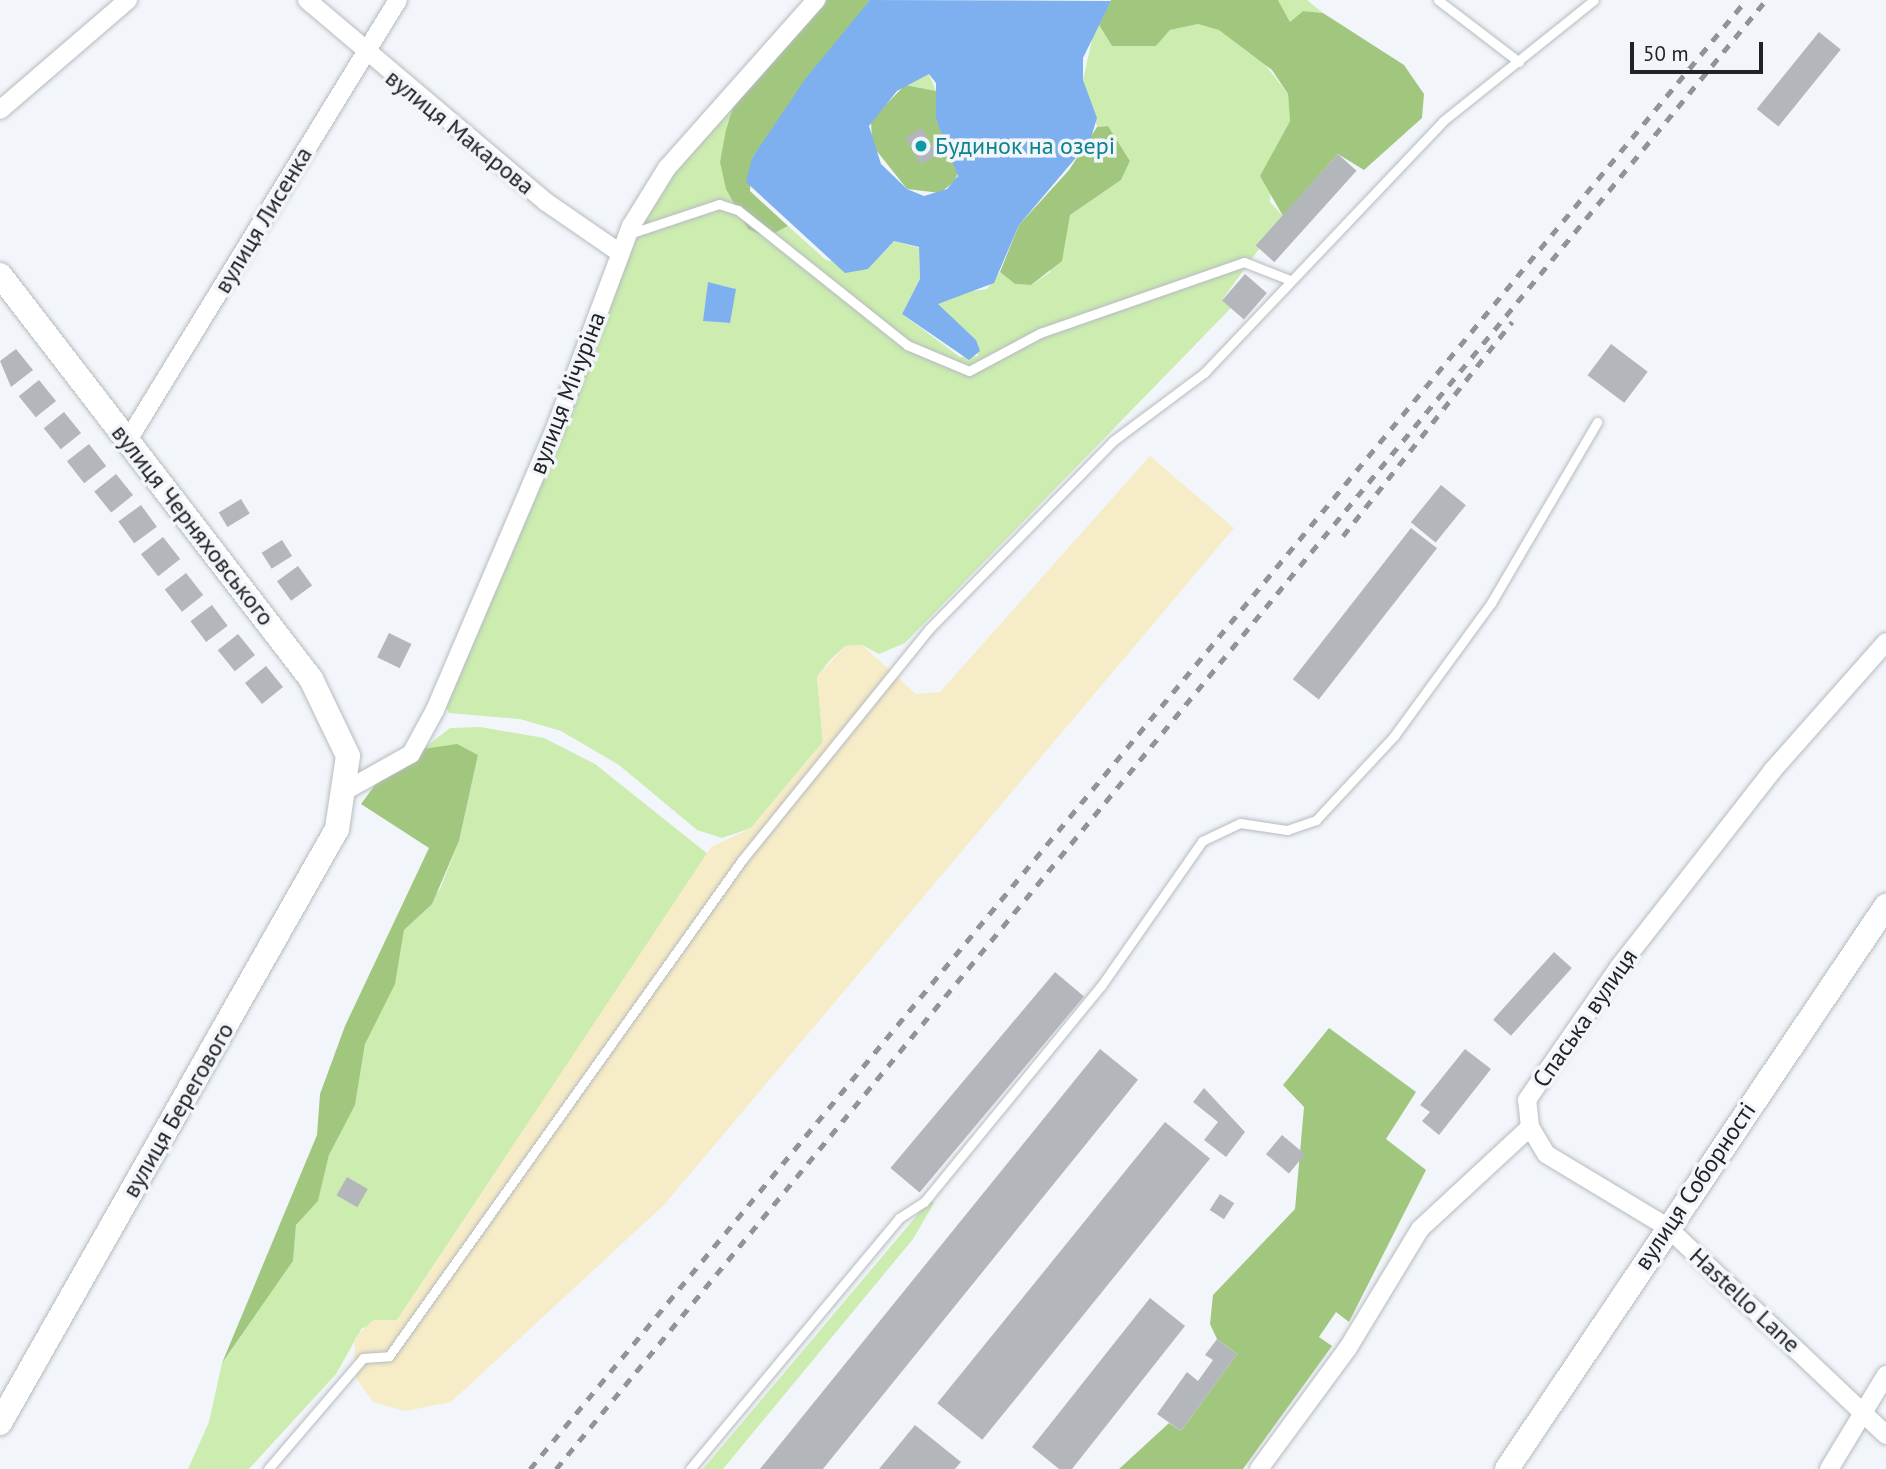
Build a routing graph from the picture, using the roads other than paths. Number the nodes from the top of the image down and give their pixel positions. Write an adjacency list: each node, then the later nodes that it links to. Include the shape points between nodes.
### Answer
1 (128, 0): 9 (street)
2 (307, 0): 7 (street, вулиця Макарова)
3 (398, 0): 7 (street, вулиця Лисенка)
4 (816, 0): 10 (street, вулиця Мічуріна, via 667,168)
5 (1438, 0): 8 (lane)
6 (1594, 0): 8 (lane)
7 (365, 52): 11 (street, вулиця Макарова, via 546,202); 15 (street, вулиця Лисенка)
8 (1519, 62): 13 (lane, via 1443,121)
9 (0, 110)
10 (628, 234): 11 (street, вулиця Мічуріна); 13 (lane, via 719,204 738,209 907,345 969,371 1040,333 1244,262)
11 (621, 253): 17 (street, вулиця Мічуріна, via 555,429 435,710 411,754)
12 (0, 275): 15 (street, вулиця Черняховського)
13 (1290, 280): 25 (lane, via 1204,373 1113,440 929,629 742,860 389,1356 363,1358)
14 (1597, 422): 26 (lane, via 1491,603 1394,736 1310,824 1287,830 1240,823 1202,841 1093,996 924,1202 899,1218)
15 (128, 440): 17 (street, вулиця Черняховського, via 311,679 348,756)
16 (1886, 642): 19 (street, Спаська вулиця, via 1772,771 1619,967 1527,1100)
17 (343, 792): 23 (street, вулиця Берегового, via 337,829)
18 (1886, 906): 20 (street, вулиця Соборності)
19 (1530, 1127): 20 (street, Hastello Lane, via 1546,1154); 27 (street, via 1420,1229 1348,1348)
20 (1667, 1227): 22 (street, Hastello Lane); 28 (street, вулиця Соборності)
21 (1886, 1375): 22 (street)
22 (1863, 1411): 24 (street, Hastello Lane); 29 (street)
23 (0, 1423)
24 (1886, 1435)
25 (268, 1469)
26 (690, 1469)
27 (1259, 1469)
28 (1507, 1469)
29 (1829, 1469)

